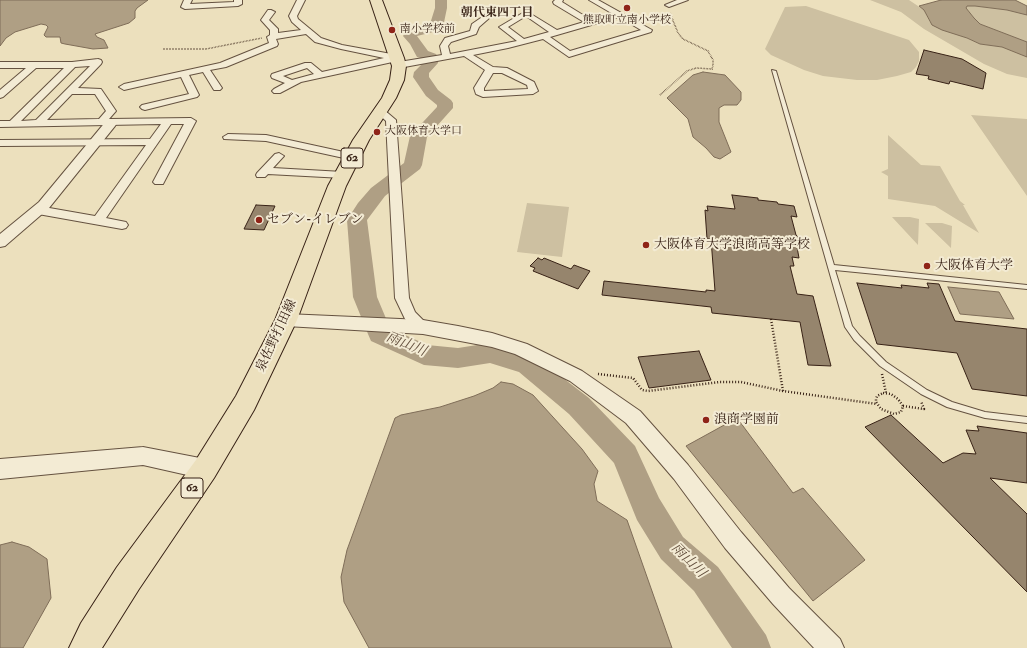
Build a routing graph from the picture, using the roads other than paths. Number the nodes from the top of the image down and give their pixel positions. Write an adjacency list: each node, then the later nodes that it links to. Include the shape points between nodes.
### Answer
1 (188, 0): 2 (street, via 185,7 238,4)
2 (238, 0)
3 (301, 0): 13 (street, via 293,16)
4 (376, 0): 20 (main road)
5 (559, 0): 12 (street, via 557,2)
6 (593, 0): 11 (street)
7 (684, 0): 8 (street)
8 (669, 5)
9 (271, 12): 16 (street, via 265,20 274,29)
10 (491, 13): 19 (street, via 475,26 473,32 448,40 444,46)
11 (619, 14): 12 (street); 15 (street, via 648,30 569,54)
12 (590, 23): 14 (street)
13 (308, 31): 16 (street); 20 (street, via 318,40 329,44)
14 (556, 33): 15 (street); 17 (street, via 526,13 503,27)
15 (544, 36): 17 (street)
16 (273, 37): 24 (street, via 274,44 223,65)
17 (523, 42): 18 (street)
18 (466, 54): 19 (street); 25 (street)
19 (444, 58): 20 (street, via 421,62)
20 (397, 60): 28 (street); 36 (main road, 泉佐野打田線 / 62, via 397,80)
21 (0, 65): 22 (street)
22 (34, 65): 23 (street); 34 (street)
23 (72, 65): 32 (street, via 98,62); 38 (street)
24 (205, 69): 27 (street); 31 (street)
25 (491, 70): 25 (street, via 504,70 531,84 533,91 483,94 479,92 487,73)
26 (774, 71): 54 (lane)
27 (184, 74): 30 (street); 35 (street, via 194,95)
28 (321, 75): 29 (street); 29 (street, via 308,65 275,76)
29 (292, 83): 33 (street)
30 (124, 87)
31 (217, 88)
32 (70, 91): 39 (street); 40 (street, via 105,93 112,111)
33 (277, 91)
34 (0, 95)
35 (145, 107)
36 (380, 111): 47 (main road, 泉佐野打田線 / 62); 57 (street, via 391,120 402,298 410,315)
37 (168, 121): 40 (street); 44 (street); 49 (street, via 191,121)
38 (13, 123): 39 (street); 41 (street)
39 (39, 123): 40 (street)
40 (106, 123): 43 (street)
41 (0, 124)
42 (228, 137): 47 (street, via 266,138)
43 (96, 142): 44 (street); 45 (street); 50 (street)
44 (153, 142): 51 (street)
45 (0, 143)
46 (279, 156): 48 (street, via 263,174)
47 (353, 157): 48 (main road, 泉佐野打田線 / 62)
48 (343, 175): 56 (main road, 泉佐野打田線 / 62, via 323,220)
49 (159, 182)
50 (38, 210): 51 (street); 53 (street)
51 (100, 220): 52 (street)
52 (122, 225)
53 (0, 242)
54 (832, 267): 55 (lane); 58 (lane, via 849,327 883,364 921,391 950,405 986,415)
55 (1027, 287)
56 (298, 321): 57 (street); 60 (main road, 泉佐野打田線 / 62)
57 (423, 327): 62 (street, via 492,340 548,361 576,376 633,418 681,472 732,540)
58 (1027, 420)
59 (0, 469): 60 (street, via 143,456)
60 (205, 469): 61 (main road, 泉佐野打田線 / 62, via 128,578)
61 (85, 648)
62 (831, 648)

